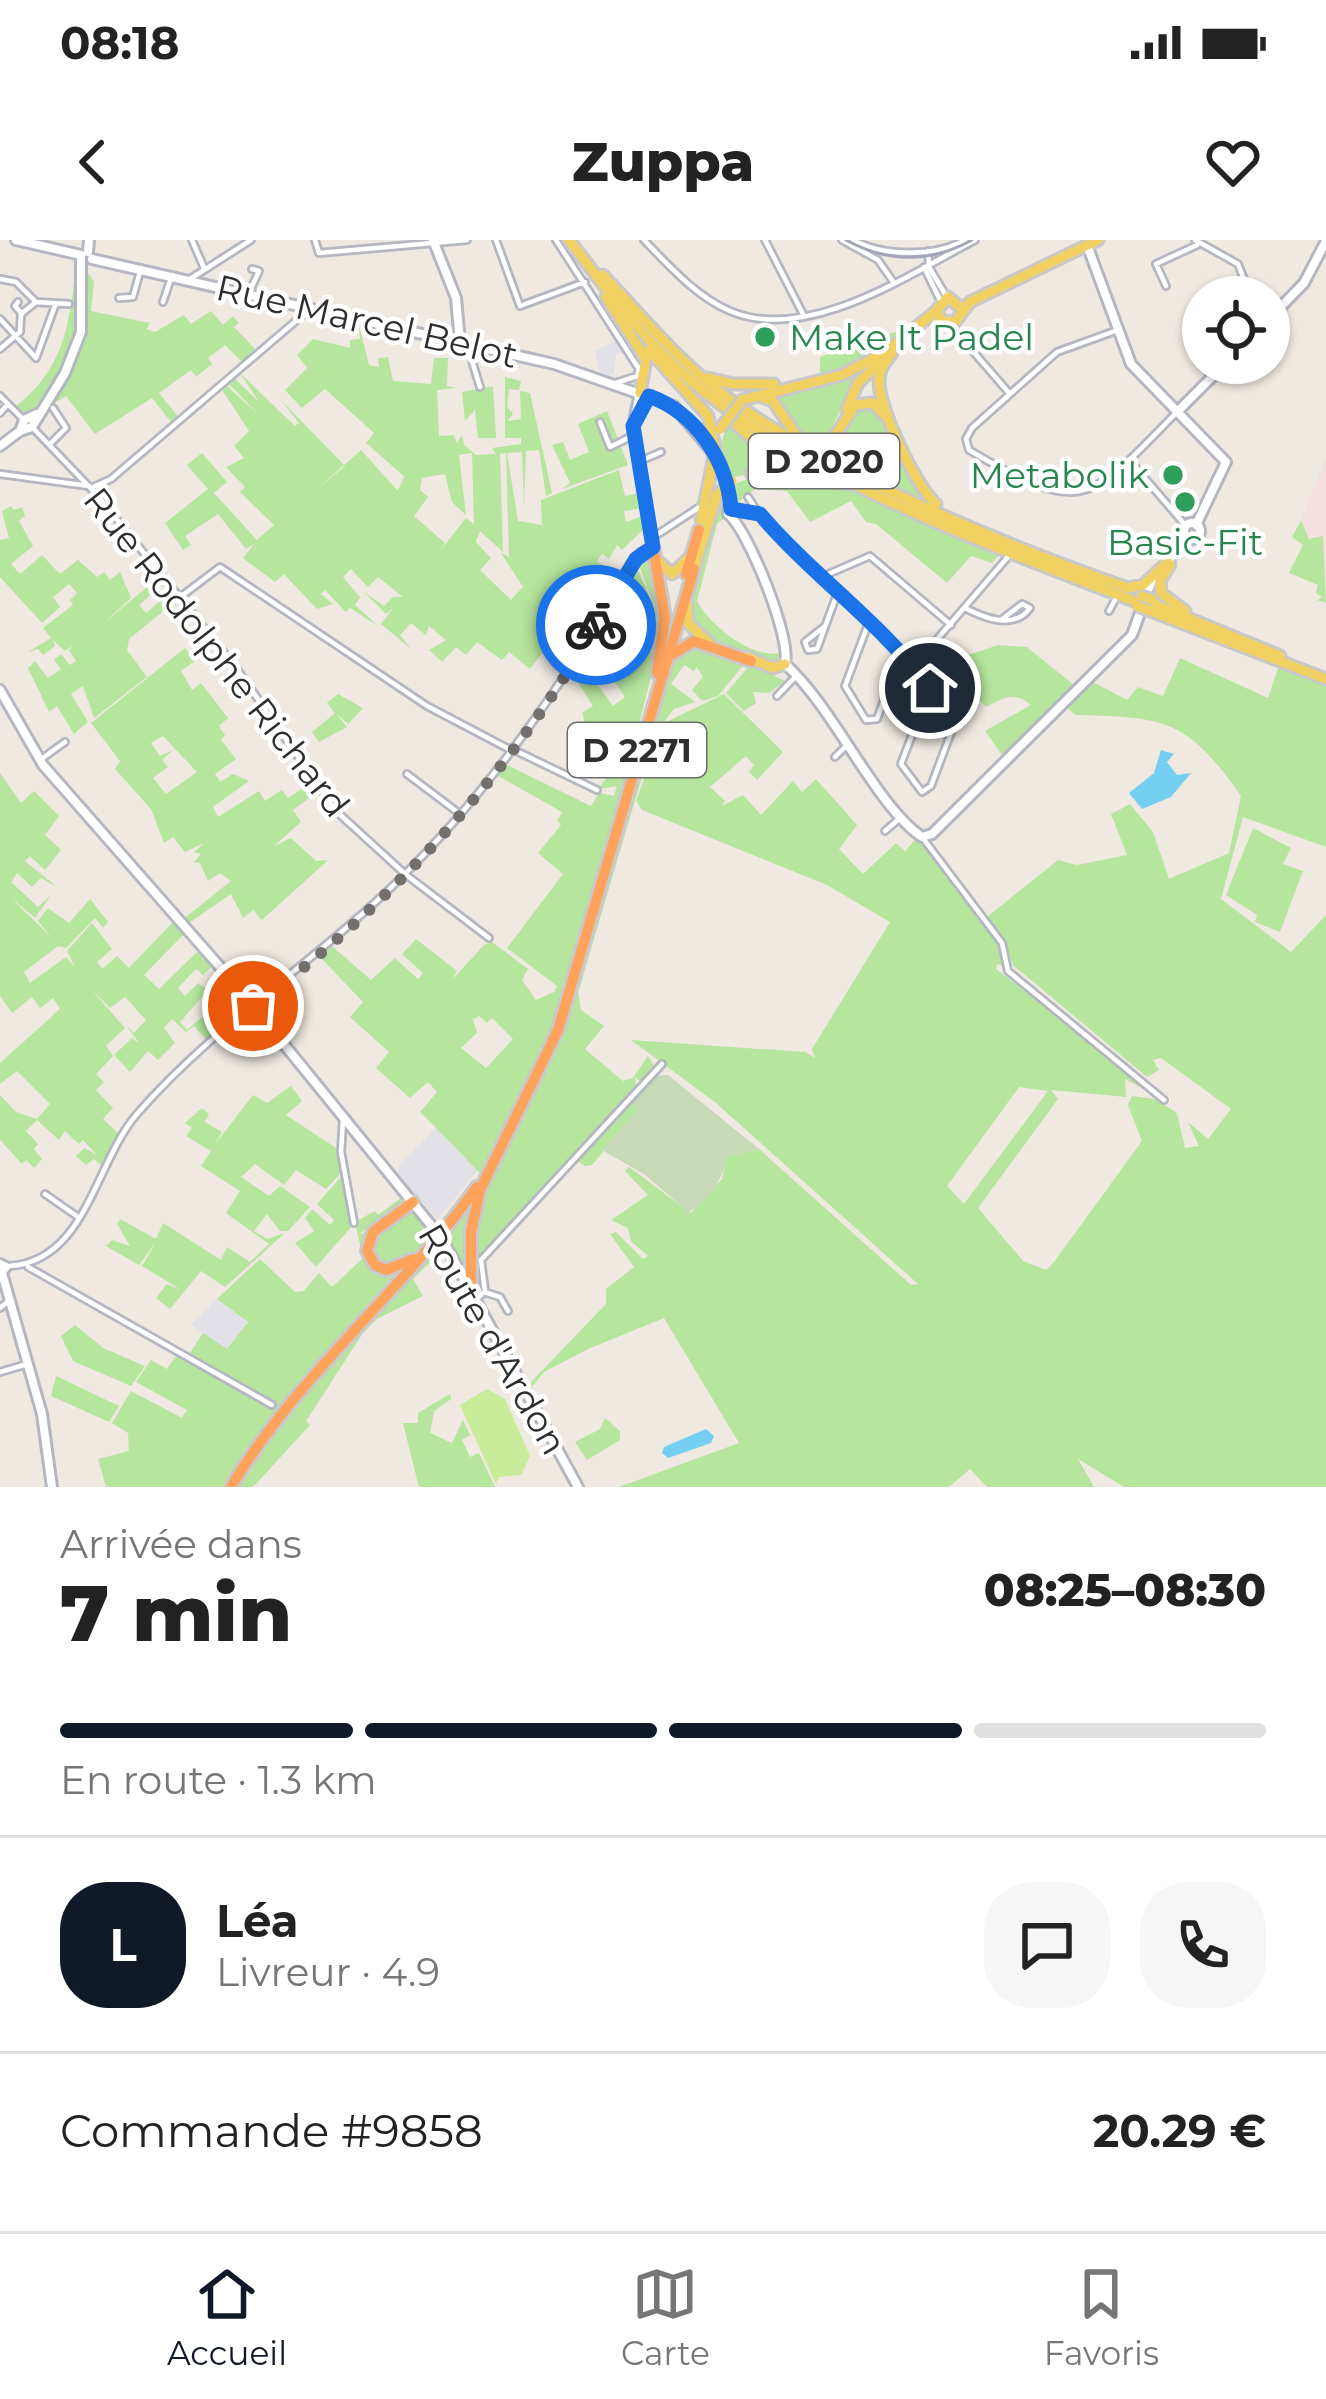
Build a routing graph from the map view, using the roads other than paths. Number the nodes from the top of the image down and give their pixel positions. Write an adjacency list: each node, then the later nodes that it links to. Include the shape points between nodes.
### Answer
1 (16, 240): 22 (street, Rue Marcel Belot)
2 (89, 240): 22 (street)
3 (192, 240): 27 (street)
4 (251, 240): 27 (street)
5 (315, 240): 18 (street, via 319,253)
6 (467, 240): 18 (street)
7 (496, 240): 32 (street, via 520,306)
8 (566, 240): 29 (main road, D 2020); 32 (street); 41 (main road); 85 (main road, D 2020, via 652,345 720,405 784,447)
9 (644, 240): 47 (street, via 691,286 736,314)
10 (766, 240): 47 (street)
11 (842, 240): 24 (street)
12 (853, 240): 20 (street)
13 (965, 240): 21 (street)
14 (975, 240): 23 (street)
15 (1098, 240): 16 (main road)
16 (1086, 241): 45 (main road); 49 (street)
17 (1326, 241): 37 (street)
18 (434, 242): 51 (street, via 456,298)
19 (1197, 242): 30 (street, via 1237,262); 34 (street, via 1157,262)
20 (891, 251): 21 (street); 24 (street)
21 (928, 251): 23 (street)
22 (87, 257): 25 (street, Rue Marcel Belot); 71 (street, via 81,332 65,373)
23 (926, 266): 33 (street); 45 (street)
24 (885, 267): 33 (street)
25 (141, 268): 28 (street, Rue Marcel Belot); 36 (street, via 133,297)
26 (252, 269): 35 (street, via 259,271)
27 (197, 274): 28 (street, Rue Marcel Belot); 35 (street, Rue Marcel Belot)
28 (172, 275): 39 (street)
29 (603, 275): 54 (main road); 100 (main road, D 2020, via 681,366 753,422)
30 (1243, 276)
31 (0, 279): 38 (street, via 16,282)
32 (585, 282): 57 (street, via 639,369)
33 (894, 284): 47 (street)
34 (1166, 286)
35 (249, 293): 44 (street, Rue Marcel Belot)
36 (119, 298)
37 (1290, 298)
38 (36, 302): 40 (street); 46 (street)
39 (163, 302)
40 (56, 303): 42 (street); 50 (street, via 36,358)
41 (610, 303): 56 (main road); 61 (main road, via 640,346)
42 (69, 304)
43 (15, 306): 46 (street)
44 (311, 308): 51 (street, Rue Marcel Belot); 84 (street, via 111,479)
45 (949, 310): 55 (main road); 58 (main road, via 866,364); 62 (street, via 960,336)
46 (22, 314): 50 (street)
47 (803, 314)
48 (0, 320): 50 (street)
49 (1118, 329): 62 (street, via 1058,352); 67 (street, via 1135,370)
50 (14, 337): 53 (street)
51 (460, 342): 52 (street, Rue Marcel Belot)
52 (476, 346): 57 (street, Rue Marcel Belot); 60 (street)
53 (0, 349)
54 (676, 352): 58 (main road, via 717,382); 76 (main road, via 723,394)
55 (892, 353): 69 (main road, via 858,383); 92 (main road, via 879,380 918,484 944,509)
56 (656, 357): 75 (main road, via 708,416); 81 (main road, via 766,455)
57 (616, 383): 61 (street, Rue Marcel Belot)
58 (809, 383): 64 (main road)
59 (1205, 384): 67 (street)
60 (480, 387)
61 (641, 393): 72 (street); 89 (street, Rue Marcel Belot, via 680,409 711,448)
62 (1010, 394): 79 (street, via 969,431 973,452 1068,494 1100,487)
63 (0, 396): 65 (street, Rue Rodolphe Richard)
64 (742, 400): 75 (main road, D 2271, bridge); 76 (main road, via 773,400 790,432)
65 (8, 404): 68 (street); 71 (street, Rue Rodolphe Richard)
66 (53, 408): 73 (street, via 67,428)
67 (1178, 412): 79 (street); 91 (street, via 1226,464)
68 (0, 413)
69 (846, 414): 78 (main road, via 864,402 880,408 897,458 883,474); 81 (main road, bridge)
70 (600, 422): 72 (street, via 610,447)
71 (28, 423): 73 (street, Rue Rodolphe Richard); 74 (street)
72 (633, 431): 80 (street)
73 (50, 444): 84 (street, Rue Rodolphe Richard)
74 (0, 446)
75 (715, 448): 90 (main road, D 2271, bridge)
76 (812, 448): 78 (main road)
77 (661, 452): 80 (street)
78 (831, 458): 92 (main road)
79 (1130, 460): 91 (street)
80 (638, 462): 93 (street)
81 (808, 463): 82 (main road, D 2271)
82 (751, 473): 85 (main road); 97 (main road, D 2271, bridge, via 717,495)
83 (0, 474): 84 (street)
84 (90, 487): 102 (street, Rue Rodolphe Richard)
85 (883, 494): 94 (main road, D 2020)
86 (748, 497): 88 (street)
87 (698, 508): 93 (street)
88 (757, 512): 89 (street); 98 (street)
89 (733, 513): 115 (street, Rue Marcel Belot, via 772,599)
90 (699, 530): 93 (main road, via 679,572 663,570); 119 (highway, D 2271)
91 (1189, 531): 96 (street)
92 (1001, 538): 99 (main road)
93 (653, 546): 119 (highway, via 665,618); 125 (street, via 636,559)
94 (1022, 556): 100 (main road, D 2020); 103 (main road)
95 (1007, 558): 105 (street)
96 (1170, 561): 99 (main road, via 1138,587); 104 (street); 107 (main road, via 1161,592)
97 (694, 568): 115 (main road, via 686,608 694,633 773,668); 119 (highway, D 2271)
98 (819, 578): 101 (street); 110 (street, via 870,556)
99 (1106, 580): 104 (main road)
100 (1090, 581): 104 (main road, D 2020)
101 (838, 593): 108 (street); 111 (street)
102 (179, 598): 125 (street, via 220,567 440,714); 134 (street, Rue Rodolphe Richard, via 251,688 311,782)
103 (1116, 598): 104 (main road); 106 (street)
104 (1145, 602): 107 (main road); 113 (main road, D 2020); 118 (main road, D 2020); 133 (street, via 1132,635)
105 (965, 608): 109 (street); 110 (street)
106 (1109, 611)
107 (1189, 614): 113 (main road)
108 (870, 619): 112 (street); 112 (street, via 845,686 866,720 877,718)
109 (1001, 620)
110 (951, 625): 116 (street)
111 (824, 627)
112 (902, 650): 116 (street)
113 (1279, 656): 118 (main road, D 2020)
114 (751, 662): 115 (main road, via 773,670); 119 (highway, via 687,642)
115 (785, 664): 117 (street)
116 (914, 666): 120 (street)
117 (797, 675): 122 (street); 124 (street)
118 (1326, 677)
119 (657, 687): 142 (highway, D 2271, via 578,971 541,1073)
120 (930, 688): 120 (street, via 955,722 932,786 922,791 901,764)
121 (0, 689): 127 (street, Route d'Ardon)
122 (777, 696)
123 (65, 742): 127 (street)
124 (850, 743): 126 (street); 131 (street)
125 (509, 748): 129 (street); 130 (street)
126 (835, 757)
127 (40, 760): 138 (street, Route d'Ardon)
128 (406, 774): 130 (street)
129 (597, 790)
130 (460, 814): 134 (street)
131 (900, 818): 132 (street); 133 (street)
132 (885, 831)
133 (922, 837): 140 (street, via 1001,943 1008,971)
134 (405, 874): 135 (street, Rue Rodolphe Richard); 137 (street)
135 (489, 938)
136 (253, 970): 137 (street)
137 (275, 991): 138 (street)
138 (253, 1006): 141 (street, Route d'Ardon); 146 (street, via 135,1116)
139 (662, 1064): 151 (street, via 481,1260)
140 (1164, 1100)
141 (343, 1119): 144 (street, Route d'Ardon); 147 (street, via 340,1152)
142 (502, 1149): 145 (highway, D 2271); 150 (highway, via 475,1205)
143 (45, 1194): 146 (street)
144 (413, 1202): 145 (highway, via 370,1236 375,1265 405,1265); 150 (street, Route d'Ardon, bridge)
145 (461, 1209): 159 (highway, D 2271, via 290,1399)
146 (78, 1217): 148 (street, via 51,1253)
147 (353, 1223)
148 (28, 1265): 149 (street); 157 (street)
149 (2, 1267): 152 (street)
150 (466, 1269): 151 (highway)
151 (477, 1291): 154 (street, via 500,1297); 160 (street, Route d'Ardon)
152 (10, 1300): 153 (street); 155 (street)
153 (0, 1308)
154 (508, 1311)
155 (24, 1364): 156 (street); 158 (street, via 42,1414)
156 (0, 1372)
157 (272, 1405)
158 (52, 1487)
159 (231, 1487)
160 (578, 1487)

